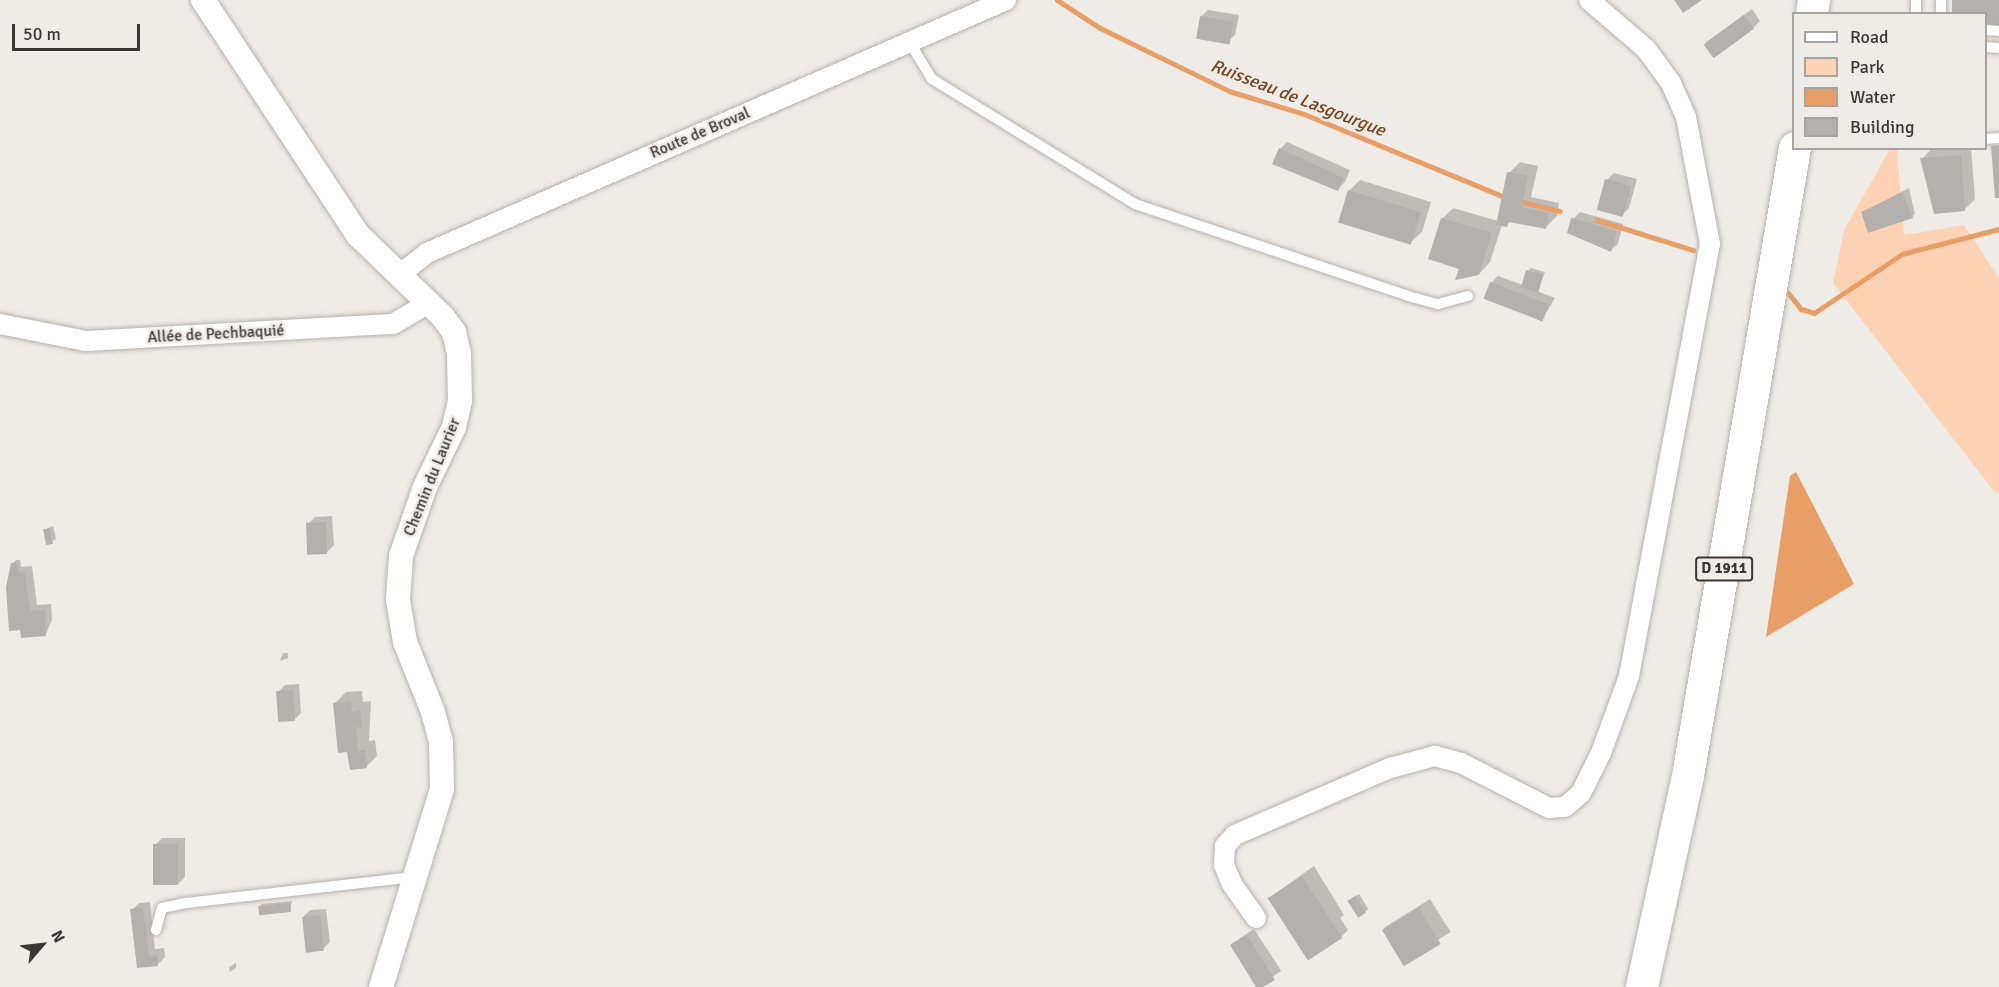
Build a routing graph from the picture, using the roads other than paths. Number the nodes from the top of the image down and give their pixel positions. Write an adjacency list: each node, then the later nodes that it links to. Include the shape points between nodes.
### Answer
1 (203, 0): 6 (street, Chemin du Laurier, via 358,235)
2 (1006, 0): 4 (street, Route de Broval)
3 (1589, 0): 11 (street, via 1646,49 1671,83 1686,117 1710,244 1625,687 1601,753 1581,793 1565,807 1549,808 1461,764 1435,756 1390,768 1235,835 1225,846 1224,866)
4 (910, 43): 6 (street, Route de Broval, via 427,253); 7 (lane, via 932,79 1135,204 1415,298 1438,304)
5 (1794, 150): 14 (main road, D 1911, via 1688,776)
6 (399, 275): 8 (street, Chemin du Laurier)
7 (1467, 296)
8 (429, 303): 9 (street, Allée de Pechbaquié, via 393,324 86,341); 10 (street, Chemin du Laurier, via 454,332 462,375 454,427 425,487 401,556 398,600 405,642 433,712 444,766 442,789)
9 (0, 324)
10 (414, 877): 12 (lane, via 186,903 162,908); 13 (street, Chemin du Laurier)
11 (1256, 918)
12 (156, 930)
13 (381, 987)
14 (1642, 987)

